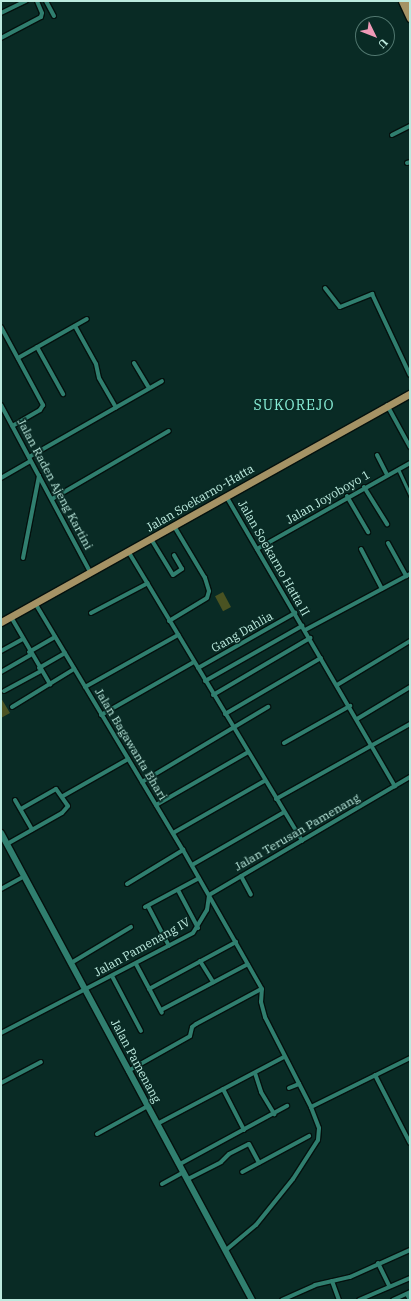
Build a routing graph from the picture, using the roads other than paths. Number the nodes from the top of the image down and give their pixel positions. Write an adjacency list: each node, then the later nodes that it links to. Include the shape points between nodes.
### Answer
1 (26, 1): 7 (street)
2 (37, 1): 10 (street, via 41,17)
3 (46, 1): 8 (street)
4 (402, 1): 9 (main road)
5 (408, 1): 6 (main road)
6 (410, 4)
7 (1, 13)
8 (54, 16)
9 (410, 18)
10 (1, 38)
11 (410, 126): 12 (street)
12 (392, 135)
13 (325, 288): 20 (street, via 340,307 369,292 372,295)
14 (87, 319): 15 (street)
15 (76, 326): 17 (street); 27 (street, via 96,364 99,378)
16 (1, 327): 18 (street)
17 (37, 347): 18 (street); 24 (street)
18 (18, 358): 28 (street, via 43,405 40,410)
19 (134, 362): 22 (street)
20 (410, 375)
21 (162, 381): 22 (street)
22 (149, 388): 27 (street)
23 (410, 393): 26 (main road, Jalan Soekarno-Hatta)
24 (63, 394)
25 (1, 405): 28 (street, Jalan Raden Ajeng Kartini)
26 (387, 405): 30 (street); 40 (main road, Jalan Soekarno-Hatta)
27 (116, 407): 32 (street)
28 (12, 426): 32 (street, Jalan Raden Ajeng Kartini)
29 (169, 431): 42 (street)
30 (410, 447)
31 (377, 455): 36 (street)
32 (30, 459): 35 (street, Jalan Raden Ajeng Kartini); 37 (street)
33 (410, 463): 34 (street, Jalan Joyoboyo 1)
34 (398, 469): 36 (street, Jalan Joyoboyo 1); 39 (street)
35 (39, 475): 42 (street, Jalan Raden Ajeng Kartini); 52 (street)
36 (387, 475): 38 (street, Jalan Joyoboyo 1)
37 (1, 478)
38 (364, 487): 41 (street, Jalan Joyoboyo 1); 43 (street)
39 (410, 495)
40 (226, 496): 44 (main road, Jalan Soekarno-Hatta); 48 (street, Jalan Soekarno Hatta II)
41 (347, 496): 45 (street); 48 (street, Jalan Joyoboyo 1)
42 (52, 499): 53 (street, Jalan Raden Ajeng Kartini)
43 (387, 524)
44 (174, 526): 46 (main road, Jalan Soekarno-Hatta); 61 (street, via 206,578 209,591 207,598)
45 (368, 532)
46 (150, 539): 50 (main road, Jalan Soekarno-Hatta); 51 (street, via 173,575 182,569)
47 (388, 543): 54 (street)
48 (257, 549): 59 (street, Jalan Soekarno Hatta II)
49 (361, 549): 56 (street)
50 (128, 551): 53 (main road, Jalan Soekarno-Hatta); 55 (street)
51 (174, 555)
52 (23, 558)
53 (90, 572): 57 (main road, Jalan Soekarno-Hatta)
54 (408, 575): 56 (street)
55 (148, 583): 58 (street); 61 (street)
56 (382, 589): 63 (street)
57 (35, 603): 60 (main road, Jalan Soekarno-Hatta); 65 (street, Jalan Bagawanta Bhari)
58 (91, 613)
59 (295, 613): 63 (street, Jalan Soekarno Hatta II); 74 (street, Gang Dahlia)
60 (11, 617): 62 (main road, Jalan Soekarno-Hatta); 67 (street)
61 (169, 621): 64 (street)
62 (1, 622)
63 (304, 628): 66 (street, Jalan Soekarno Hatta II); 78 (street)
64 (178, 634): 73 (street); 81 (street)
65 (55, 637): 70 (street, Jalan Bagawanta Bhari); 71 (street)
66 (310, 638): 72 (street, Jalan Soekarno Hatta II); 84 (street)
67 (23, 639): 69 (street); 71 (street)
68 (410, 641): 80 (street)
69 (1, 651)
70 (64, 653): 75 (street); 76 (street, Jalan Bagawanta Bhari)
71 (30, 654): 75 (street); 77 (street)
72 (321, 658): 80 (street, Jalan Soekarno Hatta II); 88 (street)
73 (194, 662): 74 (street); 89 (street)
74 (198, 668): 78 (street)
75 (40, 669): 79 (street); 83 (street)
76 (74, 669): 79 (street); 81 (street, Jalan Bagawanta Bhari)
77 (1, 672)
78 (205, 681): 84 (street)
79 (50, 684): 86 (street)
80 (337, 685): 85 (street, Jalan Soekarno Hatta II)
81 (85, 687): 89 (street, Jalan Bagawanta Bhari)
82 (410, 687): 90 (street)
83 (4, 691)
84 (213, 695): 88 (street)
85 (350, 706): 90 (street, Jalan Soekarno Hatta II); 93 (street)
86 (12, 707)
87 (268, 707): 92 (street)
88 (225, 714): 92 (street)
89 (102, 716): 96 (street, Jalan Bagawanta Bhari)
90 (357, 718): 94 (street, Jalan Soekarno Hatta II)
91 (410, 724): 94 (street)
92 (234, 728): 95 (street); 99 (street)
93 (284, 743)
94 (372, 745): 100 (street, Jalan Soekarno Hatta II); 102 (street)
95 (248, 752): 98 (street); 104 (street)
96 (128, 759): 99 (street, Jalan Bagawanta Bhari); 101 (street)
97 (410, 777): 100 (street, Jalan Terusan Pamenang)
98 (264, 781): 102 (street); 109 (street)
99 (142, 782): 104 (street, Jalan Bagawanta Bhari)
100 (395, 786): 110 (street, Jalan Terusan Pamenang)
101 (63, 796): 105 (street, via 58,789 54,790); 107 (street, via 67,809)
102 (276, 799): 106 (street)
103 (15, 800): 105 (street)
104 (156, 805): 109 (street, Jalan Bagawanta Bhari)
105 (21, 809): 107 (street)
106 (284, 812): 110 (street); 113 (street)
107 (32, 829): 111 (street)
108 (1, 833): 111 (main road, Jalan Pamenang)
109 (173, 833): 112 (street, Jalan Bagawanta Bhari)
110 (302, 841): 115 (street, Jalan Terusan Pamenang)
111 (7, 844): 114 (main road, Jalan Pamenang)
112 (183, 850): 113 (street, Jalan Bagawanta Bhari); 117 (street)
113 (192, 865): 116 (street, Jalan Bagawanta Bhari)
114 (24, 876): 118 (street); 127 (main road, Jalan Pamenang)
115 (241, 876): 120 (street, Jalan Terusan Pamenang); 121 (street)
116 (199, 878): 119 (street); 120 (street, Jalan Bagawanta Bhari)
117 (127, 884)
118 (1, 889)
119 (178, 890): 123 (street); 125 (street, via 146,907)
120 (209, 894): 123 (street, Jalan Pamenang IV, via 207,910); 124 (street, Jalan Bagawanta Bhari)
121 (251, 895)
122 (131, 927): 127 (street)
123 (198, 928): 125 (street, Jalan Pamenang IV)
124 (236, 942): 126 (street); 129 (street, Jalan Bagawanta Bhari)
125 (169, 946): 128 (street, Jalan Pamenang IV)
126 (200, 961): 131 (street); 132 (street)
127 (71, 963): 134 (main road, Jalan Pamenang)
128 (136, 964): 130 (street, Jalan Pamenang IV); 132 (street)
129 (248, 964): 131 (street); 133 (street, Jalan Bagawanta Bhari)
130 (112, 976): 134 (street, Jalan Pamenang IV); 135 (street)
131 (213, 982): 132 (street, via 161,1012)
132 (149, 989)
133 (262, 989): 137 (street, via 261,1002 265,1017); 140 (street, via 196,1024 192,1027 190,1036)
134 (86, 990): 136 (street, Jalan Pamenang IV); 140 (main road, Jalan Pamenang)
135 (141, 1031)
136 (1, 1033)
137 (284, 1057): 141 (street); 144 (street)
138 (410, 1058): 142 (street)
139 (41, 1062): 143 (street)
140 (128, 1071): 147 (main road, Jalan Pamenang)
141 (255, 1073): 146 (street); 150 (street, via 261,1092)
142 (375, 1075): 149 (street); 155 (street)
143 (1, 1083)
144 (299, 1084): 145 (street); 149 (street)
145 (289, 1088)
146 (223, 1089): 151 (street); 152 (street)
147 (148, 1106): 151 (main road, Jalan Pamenang); 153 (street)
148 (287, 1106): 150 (street)
149 (311, 1107): 162 (street, via 319,1128 315,1146 293,1179 256,1225)
150 (274, 1114): 152 (street)
151 (157, 1124): 157 (main road, Jalan Pamenang)
152 (244, 1130): 157 (street)
153 (97, 1134)
154 (309, 1136): 156 (street)
155 (410, 1143)
156 (259, 1163): 159 (street); 160 (street, via 248,1144)
157 (180, 1164): 158 (main road, Jalan Pamenang)
158 (184, 1172): 160 (main road, Jalan Pamenang); 161 (street)
159 (242, 1172)
160 (188, 1179): 162 (main road, Jalan Pamenang)
161 (162, 1184)
162 (226, 1250): 169 (main road, Jalan Pamenang)
163 (410, 1250): 164 (street)
164 (378, 1263): 166 (street); 167 (street)
165 (410, 1278): 167 (street)
166 (332, 1281): 170 (street); 171 (street)
167 (389, 1286): 172 (street)
168 (408, 1293): 173 (street); 174 (street)
169 (252, 1300)
170 (282, 1300)
171 (339, 1300)
172 (359, 1300)
173 (393, 1300)
174 (410, 1300)

